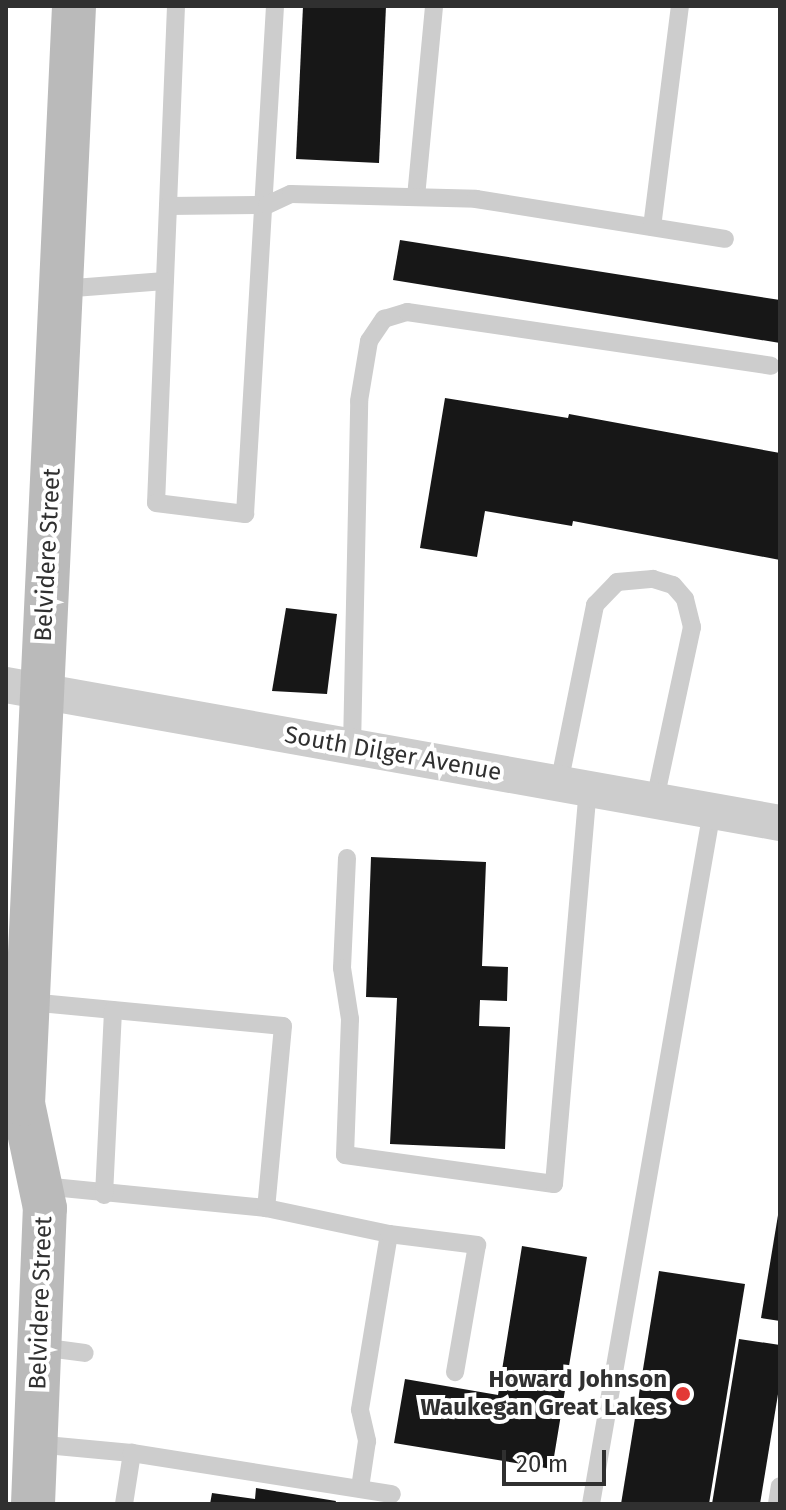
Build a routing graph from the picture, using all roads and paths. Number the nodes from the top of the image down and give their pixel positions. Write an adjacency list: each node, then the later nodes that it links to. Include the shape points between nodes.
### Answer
1 (74, 6): 12 (main road, Belvidere Street)
2 (176, 6): 8 (lane)
3 (275, 6): 7 (lane)
4 (434, 6): 6 (lane)
5 (680, 6): 9 (lane)
6 (416, 197): 7 (lane, via 291,194); 9 (lane, via 476,199)
7 (267, 205): 8 (lane); 11 (lane, via 245,514 156,503)
8 (168, 206): 11 (lane)
9 (652, 227): 10 (lane)
10 (725, 239)
11 (165, 281): 12 (lane)
12 (61, 289): 14 (main road, Belvidere Street)
13 (771, 366): 15 (lane, via 407,312 384,319 369,341 359,401)
14 (24, 688): 15 (street, South Dilger Avenue); 21 (main road, Belvidere Street)
15 (352, 747): 16 (street, South Dilger Avenue)
16 (574, 786): 17 (street, South Dilger Avenue); 17 (lane, via 595,605 617,582 653,579 673,585 685,599 692,627); 20 (lane, via 554,1184 345,1155 350,1019 342,968)
17 (655, 800): 18 (street, South Dilger Avenue)
18 (712, 811): 19 (street, South Dilger Avenue); 38 (lane)
19 (780, 823)
20 (347, 858)
21 (29, 1002): 22 (lane); 23 (main road, Belvidere Street)
22 (113, 1010): 25 (lane); 26 (lane, via 283,1026)
23 (12, 1112): 24 (main road, Belvidere Street)
24 (41, 1186): 25 (lane); 28 (main road, Belvidere Street, via 45,1208)
25 (104, 1195): 26 (lane)
26 (266, 1208): 27 (lane)
27 (389, 1234): 30 (lane, via 477,1245); 34 (lane, via 360,1410 367,1441)
28 (40, 1347): 29 (lane); 31 (main road, Belvidere Street)
29 (85, 1353)
30 (455, 1372)
31 (35, 1444): 32 (lane); 36 (main road, Belvidere Street)
32 (132, 1453): 34 (lane); 37 (lane)
33 (780, 1486): 39 (lane)
34 (360, 1488): 35 (lane)
35 (392, 1494)
36 (33, 1504)
37 (124, 1504)
38 (591, 1504)
39 (777, 1504)

